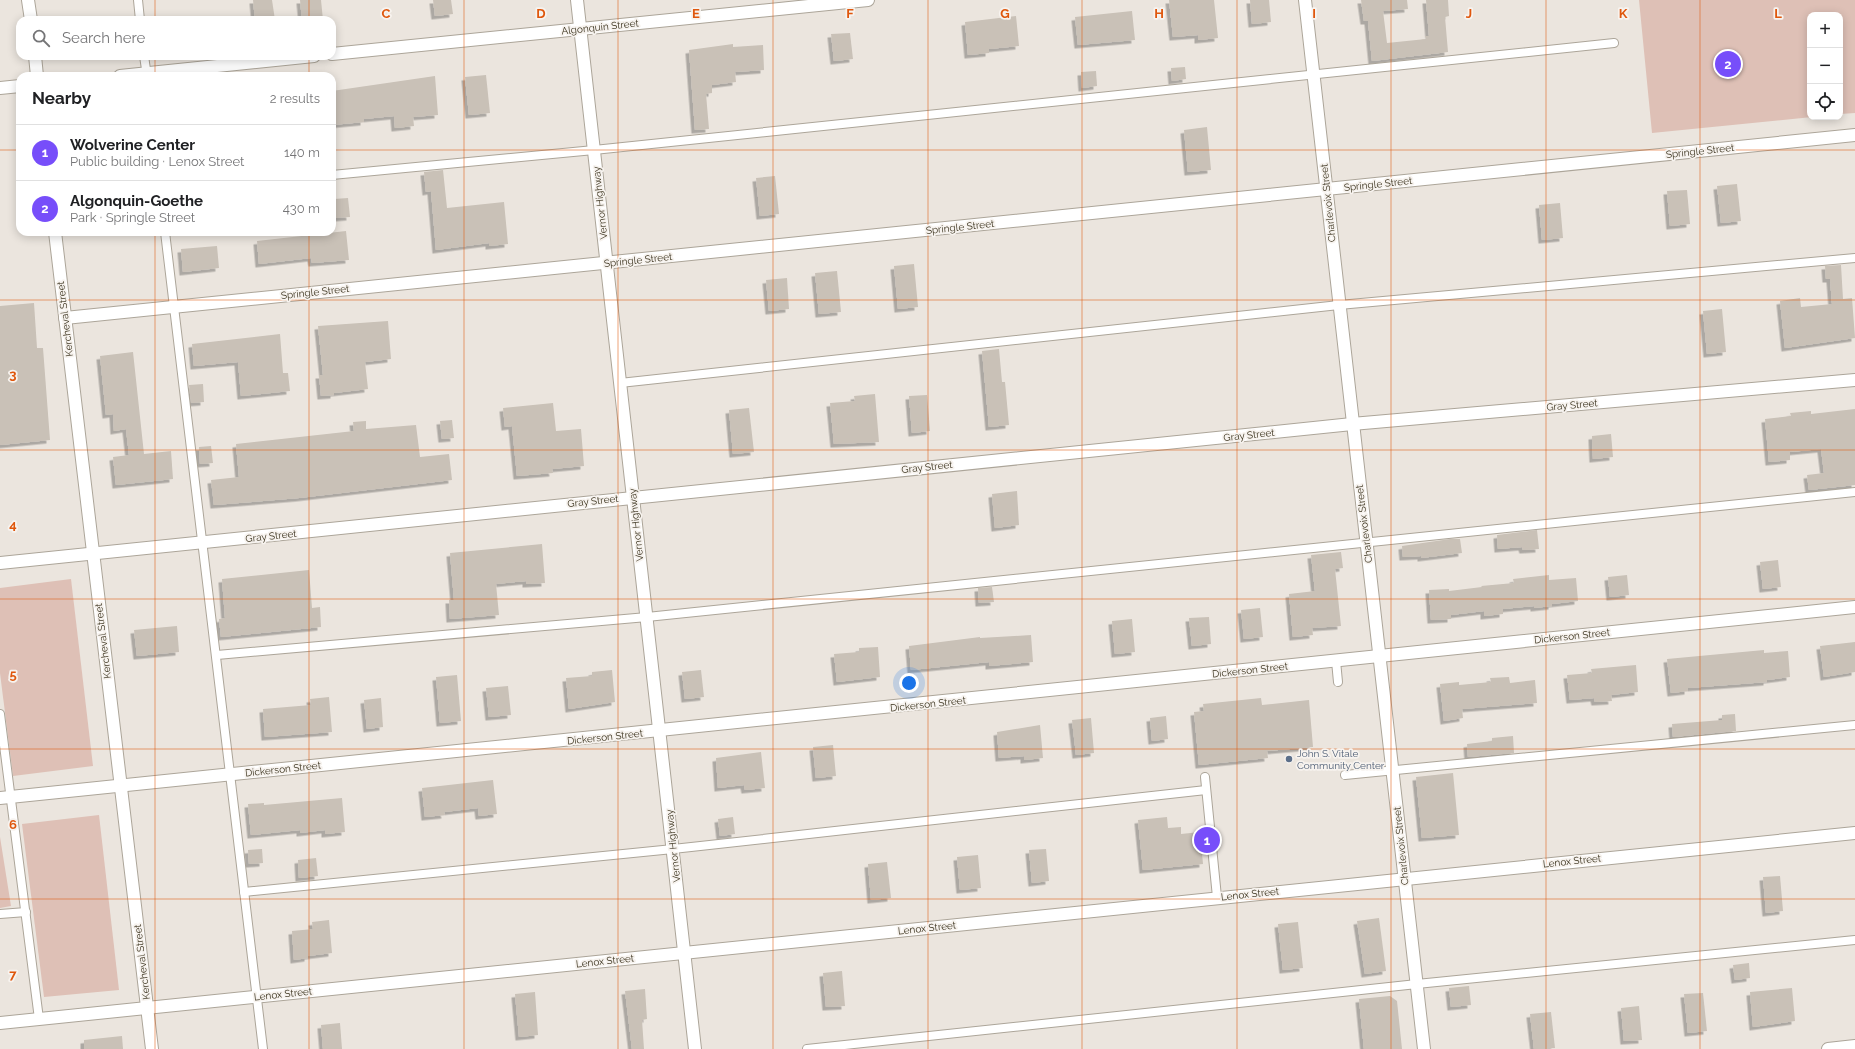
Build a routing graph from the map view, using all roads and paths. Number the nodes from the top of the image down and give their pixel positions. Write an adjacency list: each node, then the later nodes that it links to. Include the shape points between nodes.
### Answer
1 (28, 0): 6 (street)
2 (138, 0): 7 (lane)
3 (577, 0): 8 (street, Vernor Highway)
4 (868, 0): 8 (street, Algonquin Street)
5 (1305, 0): 17 (street, Charlevoix Street)
6 (30, 16)
7 (140, 16)
8 (581, 29): 10 (street, Algonquin Street); 21 (street, Vernor Highway)
9 (1614, 43): 17 (lane)
10 (336, 54)
11 (35, 60): 14 (street)
12 (145, 60): 15 (lane)
13 (279, 60): 16 (street)
14 (37, 72)
15 (147, 72)
16 (173, 72)
17 (1313, 74): 21 (lane); 23 (street, Charlevoix Street)
18 (16, 86): 19 (street)
19 (0, 88)
20 (1855, 135): 23 (street, Springle Street)
21 (594, 150): 22 (lane); 27 (street, Vernor Highway)
22 (336, 175)
23 (1326, 189): 27 (street, Springle Street); 28 (street, Charlevoix Street)
24 (55, 236): 30 (street, Kercheval Street)
25 (165, 236): 29 (lane)
26 (1855, 258): 28 (lane)
27 (607, 263): 29 (street, Springle Street); 32 (street, Vernor Highway)
28 (1339, 305): 32 (lane); 33 (street, Charlevoix Street)
29 (174, 307): 30 (street, Springle Street); 37 (lane)
30 (65, 318): 38 (street, Kercheval Street)
31 (1855, 380): 33 (street, Gray Street)
32 (620, 383): 35 (street, Vernor Highway)
33 (1352, 424): 35 (street, Gray Street); 36 (street, Charlevoix Street)
34 (1855, 492): 36 (lane)
35 (633, 497): 37 (street, Gray Street); 41 (street, Vernor Highway)
36 (1366, 542): 41 (lane); 43 (street, Charlevoix Street)
37 (202, 543): 38 (street, Gray Street); 42 (lane)
38 (93, 554): 39 (street, Gray Street); 53 (street, Kercheval Street)
39 (0, 564)
40 (1855, 607): 43 (street, Dickerson Street)
41 (647, 617): 42 (lane); 48 (street, Vernor Highway)
42 (217, 655): 50 (lane)
43 (1379, 656): 44 (street, Dickerson Street); 49 (street, Charlevoix Street)
44 (1336, 661): 45 (lane); 48 (street, Dickerson Street)
45 (1338, 682)
46 (0, 714): 55 (lane)
47 (1855, 725): 49 (lane)
48 (660, 732): 50 (street, Dickerson Street); 57 (street, Vernor Highway)
49 (1392, 772): 51 (lane); 58 (street, Charlevoix Street)
50 (230, 775): 53 (street, Dickerson Street); 59 (lane)
51 (1345, 775)
52 (1205, 777): 54 (lane)
53 (121, 786): 55 (street, Dickerson Street); 67 (street, Kercheval Street)
54 (1206, 790): 57 (lane); 60 (lane, via 1215,844)
55 (5, 798): 61 (lane)
56 (1855, 833): 58 (street, Lenox Street)
57 (673, 848): 59 (lane); 64 (street, Vernor Highway)
58 (1404, 878): 60 (street, Lenox Street); 65 (street, Charlevoix Street)
59 (244, 892): 66 (lane)
60 (1217, 897): 64 (street, Lenox Street)
61 (26, 912): 62 (lane); 68 (lane)
62 (0, 914)
63 (1855, 940): 65 (lane)
64 (684, 953): 66 (street, Lenox Street); 73 (street, Vernor Highway)
65 (1416, 984): 74 (lane); 75 (street, Charlevoix Street)
66 (258, 997): 67 (street, Lenox Street); 72 (lane)
67 (147, 1008): 68 (street, Lenox Street); 71 (street, Kercheval Street)
68 (39, 1019): 69 (street, Lenox Street)
69 (0, 1023)
70 (1855, 1046): 76 (street)
71 (152, 1049)
72 (263, 1049)
73 (695, 1049)
74 (807, 1049)
75 (1424, 1049)
76 (1828, 1049)

